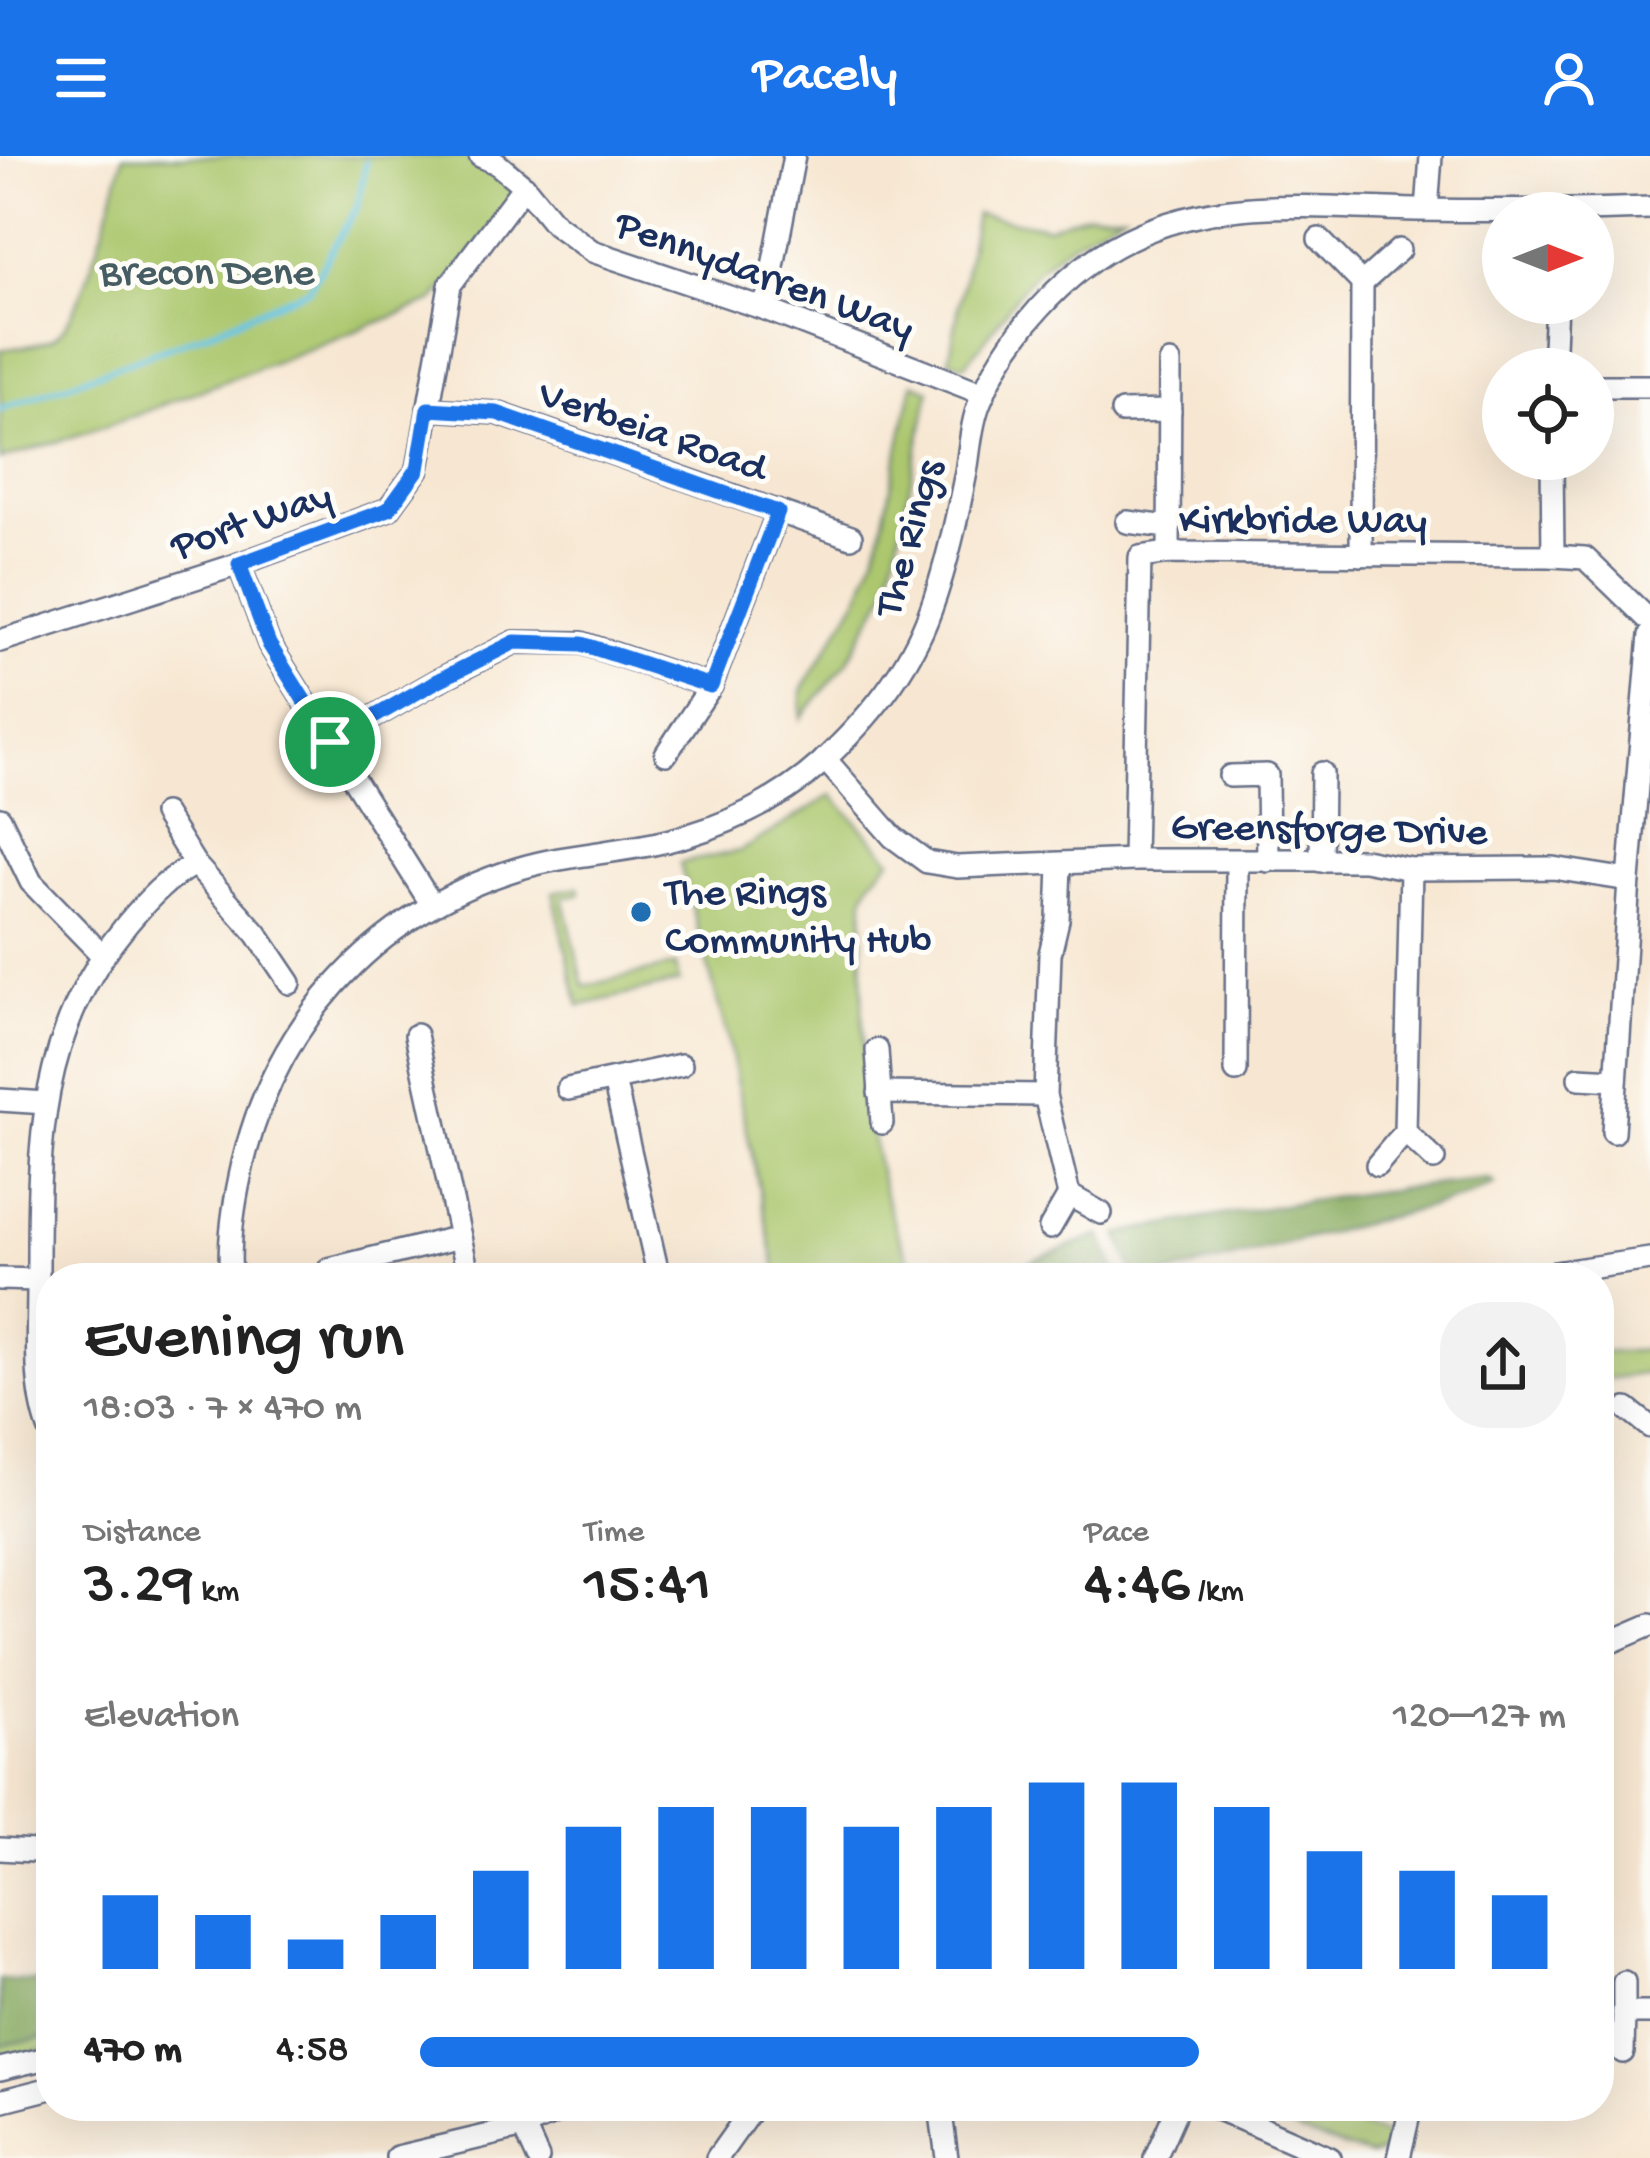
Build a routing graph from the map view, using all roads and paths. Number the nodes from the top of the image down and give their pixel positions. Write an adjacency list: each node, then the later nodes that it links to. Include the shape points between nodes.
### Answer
1 (480, 156): 4 (street, Pennydarren Way)
2 (794, 156): 12 (street)
3 (1431, 156): 6 (street)
4 (524, 186): 12 (street, Pennydarren Way, via 592,251); 17 (street, Port Way, via 450,285)
5 (1650, 208): 7 (street, The Rings)
6 (1427, 210): 8 (street, The Rings); 16 (street, The Rings, via 1232,207 1125,241 1046,301)
7 (1614, 210)
8 (1482, 211)
9 (1319, 239): 11 (street)
10 (1399, 250): 11 (street)
11 (1362, 283): 26 (street)
12 (765, 309): 16 (street, Pennydarren Way)
13 (1170, 363): 18 (street)
14 (1614, 386): 15 (street)
15 (1650, 386)
16 (984, 394): 35 (street, The Rings, via 930,614 876,707)
17 (428, 409): 21 (street, Verbeia Road, via 497,413); 28 (street, Port Way, via 418,469 389,509)
18 (1170, 411): 19 (street); 23 (street)
19 (1122, 412)
20 (1552, 480): 27 (street)
21 (778, 512): 24 (street, Verbeia Road); 32 (street)
22 (1127, 522): 23 (street)
23 (1169, 527): 25 (street)
24 (851, 536)
25 (1169, 553): 26 (street, Kirkbride Way); 40 (street, Kirkbride Way, via 1139,556)
26 (1361, 554): 27 (street, Kirkbride Way)
27 (1553, 556): 29 (street, via 1585,558)
28 (239, 564): 31 (street, Port Way); 33 (street, via 269,644)
29 (1650, 621)
30 (1650, 635): 47 (street)
31 (0, 641)
32 (711, 686): 33 (street, via 582,644 515,642); 34 (street)
33 (330, 742): 48 (street)
34 (666, 754)
35 (825, 759): 45 (street, Greensforge Drive, via 893,837 927,862); 48 (street, The Rings, via 731,819 666,841 515,869)
36 (1322, 772): 43 (street)
37 (1231, 776): 42 (street, via 1267,776)
38 (164, 814): 44 (street)
39 (0, 818): 49 (street, via 31,882)
40 (1134, 860): 41 (street, Greensforge Drive); 45 (street, Greensforge Drive)
41 (1237, 861): 42 (street, Greensforge Drive); 54 (street)
42 (1268, 861): 43 (street, Greensforge Drive)
43 (1321, 862): 46 (street, Greensforge Drive)
44 (195, 864): 49 (street, via 169,878); 50 (street)
45 (1060, 864): 60 (street)
46 (1412, 869): 47 (street, Greensforge Drive, via 1553,868); 64 (street)
47 (1630, 880): 57 (street)
48 (432, 905): 74 (street, The Rings, via 375,945 312,1007 267,1085 234,1208)
49 (102, 955): 62 (street, via 62,1033)
50 (290, 983)
51 (416, 1035): 71 (street)
52 (877, 1050): 59 (street)
53 (681, 1065): 56 (street)
54 (1236, 1071)
55 (1579, 1078): 57 (street)
56 (614, 1080): 58 (street); 77 (street)
57 (1616, 1080): 65 (street)
58 (568, 1089)
59 (879, 1093): 60 (street); 63 (street)
60 (1045, 1094): 68 (street)
61 (0, 1100): 62 (street)
62 (46, 1102): 73 (street)
63 (882, 1123)
64 (1405, 1132): 66 (street); 67 (street)
65 (1613, 1132)
66 (1434, 1160)
67 (1377, 1165)
68 (1069, 1195): 69 (street); 70 (street)
69 (1101, 1213)
70 (1050, 1228)
71 (460, 1237): 75 (street); 76 (street)
72 (1650, 1259): 78 (street)
73 (38, 1263)
74 (232, 1263)
75 (384, 1263)
76 (466, 1263)
77 (656, 1263)
78 (1614, 1264)
79 (0, 1279): 80 (street)
80 (36, 1280)
81 (1627, 1409): 82 (street)
82 (1650, 1427)
83 (1650, 1625): 84 (street)
84 (1614, 1641)
85 (0, 1849): 86 (street)
86 (36, 1851)
87 (1624, 1982): 88 (street)
88 (1624, 2013): 89 (street); 90 (street)
89 (1650, 2013)
90 (1623, 2052)
91 (36, 2061): 92 (street)
92 (0, 2069)
93 (36, 2092): 94 (street)
94 (0, 2101)
95 (538, 2121): 101 (street)
96 (743, 2121): 104 (street)
97 (942, 2121): 105 (street)
98 (1171, 2121): 106 (street)
99 (1245, 2121): 107 (street)
100 (1408, 2121): 108 (street)
101 (524, 2127): 102 (street); 103 (street)
102 (397, 2158)
103 (538, 2158)
104 (717, 2158)
105 (947, 2158)
106 (1155, 2158)
107 (1330, 2158)
108 (1399, 2158)

